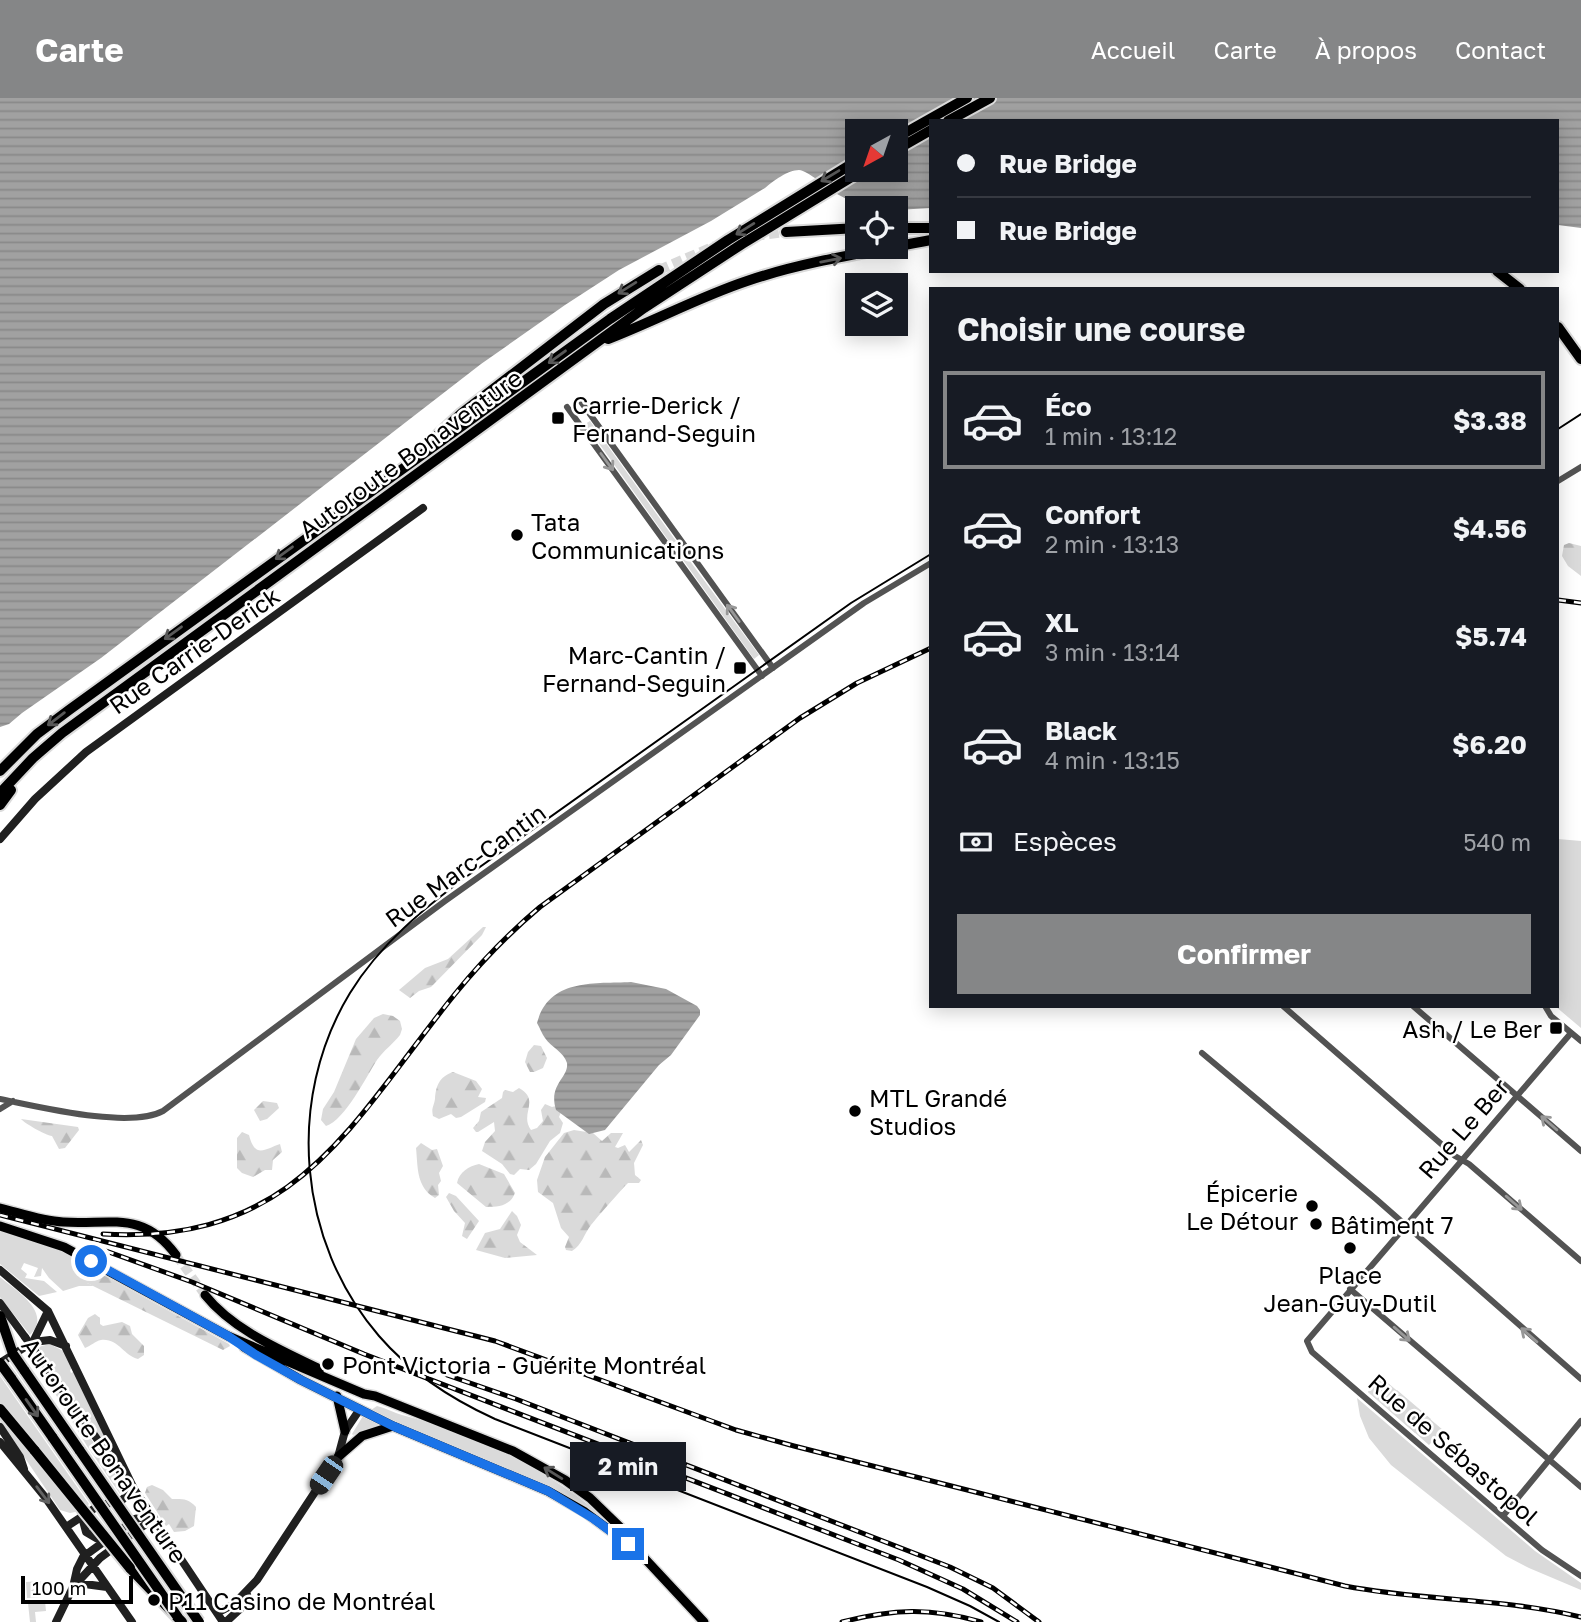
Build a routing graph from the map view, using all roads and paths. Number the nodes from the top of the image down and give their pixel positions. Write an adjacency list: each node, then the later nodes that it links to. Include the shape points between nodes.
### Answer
1 (967, 98): 4 (highway)
2 (990, 98): 5 (highway)
3 (929, 119): 6 (highway)
4 (930, 119)
5 (952, 119)
6 (908, 131)
7 (929, 131): 8 (highway)
8 (908, 143)
9 (845, 170): 11 (highway, Autoroute Bonaventure, one-way to 11)
10 (845, 179): 11 (highway, Autoroute Bonaventure)
11 (806, 198): 21 (highway, Autoroute Bonaventure); 25 (highway, Autoroute Bonaventure, one-way to 25, via 651,291)
12 (908, 228): 13 (highway)
13 (929, 228)
14 (845, 229): 15 (highway)
15 (786, 232)
16 (929, 240): 21 (highway, one-way to 16, via 758,277)
17 (659, 270): 25 (highway, one-way to 25, via 622,291 462,413)
18 (1500, 273): 19 (highway)
19 (1517, 287)
20 (1559, 328): 22 (highway)
21 (593, 346): 32 (highway, Autoroute Bonaventure)
22 (1581, 359)
23 (579, 399): 30 (street, one-way to 23)
24 (567, 407): 31 (street, one-way to 31)
25 (408, 463): 33 (highway, Autoroute Bonaventure, one-way to 33, via 54,720)
26 (1581, 467): 27 (street)
27 (1559, 480)
28 (423, 508): 36 (street, Rue Carrie-Derick, via 93,746 41,792)
29 (929, 564): 30 (street, Rue Marc-Cantin, via 874,596)
30 (773, 668): 31 (street, Rue Marc-Cantin)
31 (762, 676): 45 (street, Rue Marc-Cantin, via 445,901 163,1111 125,1119)
32 (62, 733): 34 (highway, Autoroute Bonaventure); 35 (highway)
33 (0, 771)
34 (0, 793)
35 (0, 805)
36 (0, 839)
37 (1285, 1008): 48 (street)
38 (1419, 1008): 43 (street)
39 (1546, 1008): 40 (street)
40 (1571, 1033): 41 (street); 43 (street, Rue Le Ber)
41 (1581, 1041)
42 (1202, 1053): 51 (street)
43 (1517, 1096): 47 (street, one-way to 43); 48 (street, Rue Le Ber)
44 (0, 1099): 45 (street, Rue Marc-Cantin)
45 (13, 1101): 46 (street)
46 (0, 1109)
47 (1581, 1151)
48 (1461, 1160): 51 (street, Rue Le Ber); 53 (street, one-way to 53)
49 (0, 1208): 52 (main road, via 56,1222 146,1227 160,1236)
50 (0, 1226): 60 (main road, via 64,1247)
51 (1405, 1226): 55 (street, Rue Le Ber); 68 (street, one-way to 51)
52 (173, 1255)
53 (1581, 1261)
54 (0, 1270): 58 (street)
55 (1350, 1289): 65 (street, Rue Le Ber, via 1309,1336); 79 (street, one-way to 79)
56 (201, 1294): 62 (main road, via 218,1315)
57 (0, 1303): 63 (street, bridge)
58 (48, 1311): 63 (street); 64 (street)
59 (0, 1317): 61 (highway, Autoroute Bonaventure)
60 (228, 1336): 66 (main road); 69 (main road)
61 (4, 1338): 100 (highway, Autoroute Bonaventure, bridge)
62 (261, 1342): 66 (main road); 70 (main road)
63 (34, 1346): 64 (street, via 53,1340); 67 (street); 82 (street)
64 (66, 1346): 82 (street)
65 (1307, 1346): 85 (street, Rue de Sébastopol)
66 (285, 1360): 69 (main road); 70 (main road)
67 (0, 1363): 97 (highway, Autoroute Bonaventure, one-way to 97, bridge)
68 (1581, 1379)
69 (333, 1394): 72 (main road); 76 (main road)
70 (375, 1396): 72 (main road); 88 (main road, one-way to 70, via 604,1511 548,1469)
71 (0, 1409): 97 (highway, bridge, via 130,1568)
72 (360, 1409): 74 (main road); 76 (street)
73 (1581, 1421): 79 (street)
74 (393, 1426): 78 (main road, via 362,1436); 88 (main road, via 548,1491)
75 (0, 1427): 80 (street)
76 (345, 1431): 78 (street)
77 (0, 1442): 80 (street)
78 (338, 1457): 94 (street)
79 (1549, 1461): 81 (street); 85 (street)
80 (25, 1472): 86 (street, one-way to 86)
81 (1581, 1487)
82 (134, 1489): 83 (street, via 122,1500 98,1506); 84 (street)
83 (82, 1517): 86 (street); 87 (street, via 86,1532)
84 (153, 1517): 87 (street, via 135,1519); 90 (street); 96 (street)
85 (1503, 1517): 91 (street, Rue de Sébastopol)
86 (66, 1527): 89 (street)
87 (103, 1542): 89 (street)
88 (635, 1548): 103 (main road)
89 (85, 1555): 90 (street); 92 (street)
90 (92, 1565): 92 (street); 93 (street)
91 (1581, 1576)
92 (75, 1585): 93 (street); 98 (street)
93 (107, 1587): 99 (street)
94 (248, 1592): 95 (street); 96 (street)
95 (241, 1608): 101 (street); 102 (street)
96 (217, 1613): 101 (street)
97 (179, 1619)
98 (56, 1622)
99 (132, 1622)
100 (199, 1622)
101 (224, 1622)
102 (239, 1622)
103 (704, 1622)

